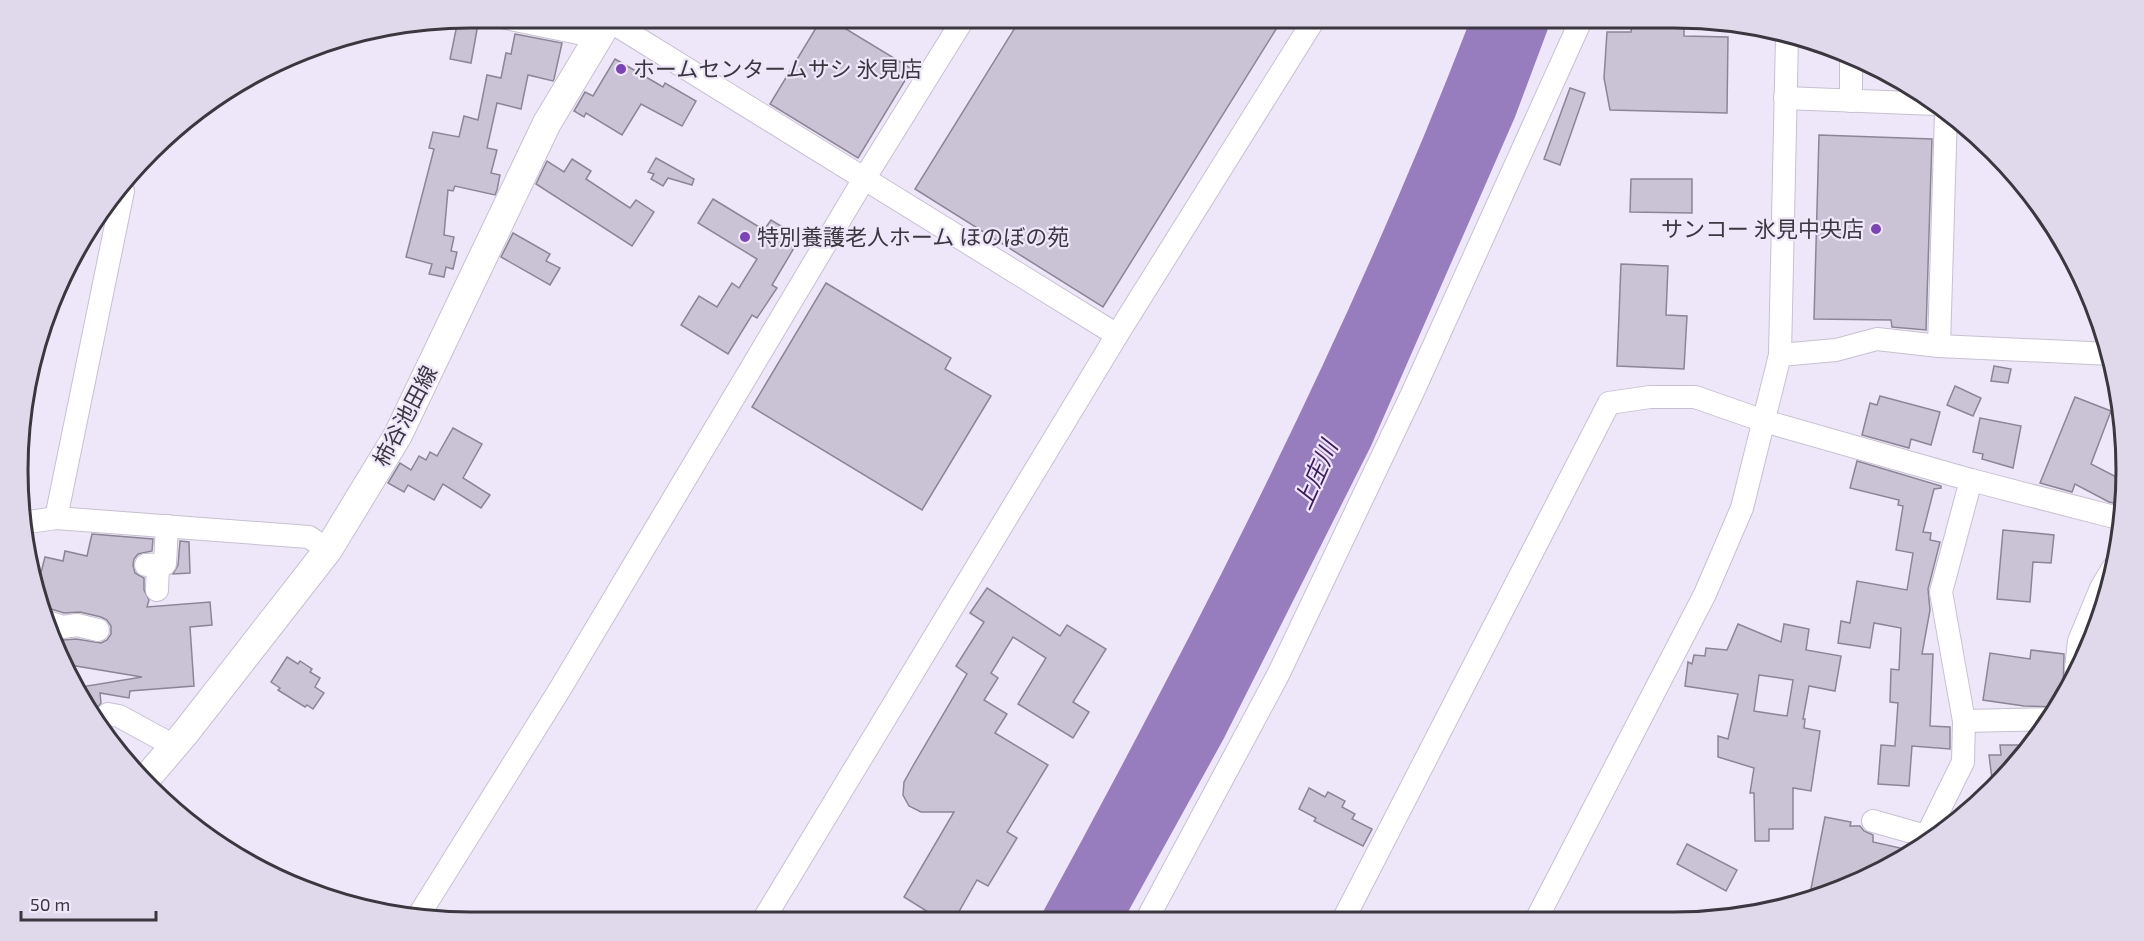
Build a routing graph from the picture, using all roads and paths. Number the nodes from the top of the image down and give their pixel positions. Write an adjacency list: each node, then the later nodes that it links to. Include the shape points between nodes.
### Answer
1 (603, 28): 24 (main road, 柿谷池田線, via 548,123 399,435)
2 (610, 28): 12 (street)
3 (958, 28): 12 (street)
4 (1310, 28): 14 (street)
5 (1577, 28): 40 (street, via 1412,394 1278,675)
6 (1787, 44): 8 (street)
7 (1851, 66): 10 (street)
8 (1785, 98): 10 (street); 17 (street)
9 (1914, 100): 10 (street)
10 (1851, 101)
11 (1946, 122): 15 (street)
12 (864, 179): 14 (street); 38 (street, via 560,688)
13 (121, 199): 21 (street)
14 (1117, 335): 39 (street)
15 (1939, 346): 16 (street); 17 (street, via 1877,339 1836,350)
16 (2099, 353)
17 (1780, 355): 18 (street)
18 (1764, 421): 19 (street); 41 (street, via 1695,397 1650,397 1610,403); 42 (street, via 1742,508 1704,594)
19 (1971, 480): 20 (street); 32 (street, via 1941,592)
20 (2113, 517)
21 (56, 518): 22 (street); 23 (street)
22 (31, 522)
23 (166, 526): 24 (street, via 309,537); 25 (street, via 165,564 152,565)
24 (328, 550): 33 (main road, 柿谷池田線)
25 (157, 590)
26 (2094, 607): 29 (street)
27 (58, 629): 28 (street, via 77,625)
28 (98, 630)
29 (2078, 648)
30 (108, 714): 33 (street)
31 (2039, 719): 32 (street)
32 (1964, 721): 36 (street, via 1963,762)
33 (174, 746): 34 (main road, 柿谷池田線)
34 (148, 773)
35 (1873, 822): 37 (street)
36 (1928, 831)
37 (1921, 837)
38 (422, 910)
39 (768, 912)
40 (1151, 912)
41 (1347, 912)
42 (1540, 912)

